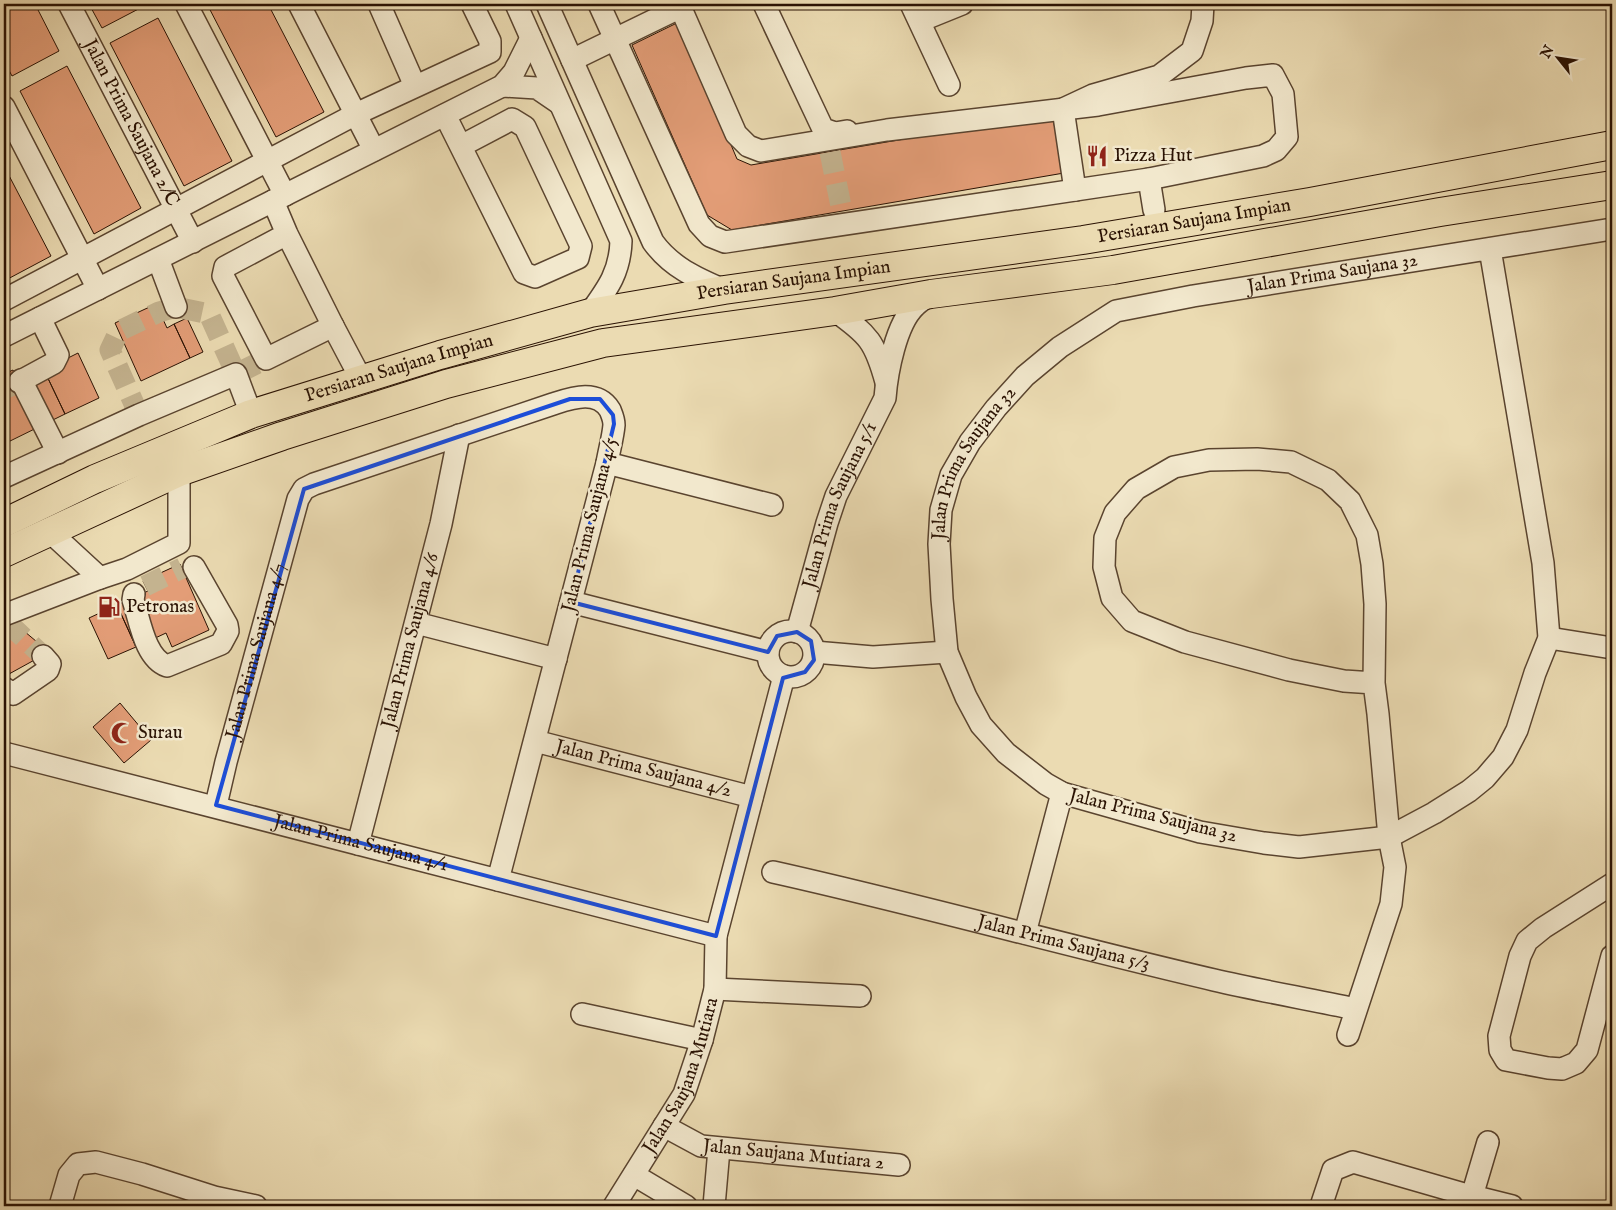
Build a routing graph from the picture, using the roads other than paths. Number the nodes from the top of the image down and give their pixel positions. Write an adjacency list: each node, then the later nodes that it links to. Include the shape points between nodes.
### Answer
1 (70, 4): 35 (street, Jalan Prima Saujana 2/C)
2 (186, 4): 29 (street)
3 (299, 4): 24 (street)
4 (379, 4): 18 (street)
5 (472, 4): 18 (street, via 490,41 490,52)
6 (516, 4): 14 (street)
7 (547, 4): 16 (street)
8 (599, 4): 15 (street)
9 (764, 4): 25 (street, via 823,129 835,133)
10 (962, 4): 13 (street)
11 (1203, 4): 22 (street, via 1202,22 1192,51 1159,76 1093,95)
12 (680, 5): 15 (street); 22 (street, via 736,134 748,146 761,151 829,146 887,130)
13 (915, 12): 17 (street)
14 (531, 38): 19 (street, via 514,72); 20 (street)
15 (615, 38): 16 (street); 32 (street, via 699,224 710,236 725,242 843,218)
16 (572, 60): 45 (street, via 653,242 676,267)
17 (949, 85)
18 (415, 86): 24 (street)
19 (502, 86): 20 (street, via 538,88); 23 (street)
20 (560, 104): 50 (street, via 621,241 615,273)
21 (4, 107): 42 (street)
22 (1063, 109): 30 (street, via 1273,75 1283,94 1286,137 1276,150 1262,156); 32 (street)
23 (450, 113): 26 (street); 28 (street)
24 (356, 114): 28 (street); 29 (street)
25 (879, 125)
26 (467, 144): 26 (street, via 524,273 535,277 578,258 581,246 525,127 512,119)
27 (1612, 145): 34 (highway, Persiaran Saujana Impian)
28 (374, 150): 33 (street)
29 (267, 161): 33 (street); 35 (street)
30 (1149, 179): 32 (street); 36 (street)
31 (1612, 185): 46 (highway, Persiaran Saujana Impian, via 1113,270)
32 (1075, 190)
33 (279, 198): 38 (street); 39 (street)
34 (1286, 206): 36 (highway, via 1252,199); 40 (highway, Persiaran Saujana Impian)
35 (176, 209): 39 (street, Jalan Prima Saujana 2/C); 42 (street)
36 (1154, 210): 40 (highway, via 1083,226)
37 (1612, 229): 41 (street, Jalan Prima Saujana 32)
38 (287, 234): 52 (street); 52 (street, via 225,267 223,276 266,359)
39 (193, 242): 43 (street)
40 (1051, 245): 45 (highway, Persiaran Saujana Impian)
41 (1490, 250): 74 (street, via 1543,563); 78 (street, Jalan Prima Saujana 32, via 1116,311 1060,347 1025,376 996,408 970,442 951,475 941,510 939,544)
42 (82, 258): 44 (street); 47 (street)
43 (158, 259): 44 (street); 48 (street)
44 (98, 289): 51 (street)
45 (724, 290): 50 (highway, Persiaran Saujana Impian)
46 (931, 294): 49 (highway, Persiaran Saujana Impian); 55 (street, Jalan Prima Saujana 5/1, via 915,306 905,320)
47 (4, 300)
48 (176, 307)
49 (835, 311): 55 (street, via 864,332 874,346); 60 (highway, Persiaran Saujana Impian, via 603,343 446,384)
50 (590, 313): 54 (highway, Persiaran Saujana Impian)
51 (40, 318): 53 (street); 58 (street, via 58,355 54,363 20,381)
52 (333, 326): 54 (street)
53 (5, 333)
54 (362, 379): 56 (highway, Persiaran Saujana Impian)
55 (886, 383): 73 (street, Jalan Prima Saujana 5/1, via 884,398 833,505)
56 (251, 414): 58 (street, via 236,374); 64 (highway, Persiaran Saujana Impian, via 95,479)
57 (458, 435): 59 (street, Jalan Prima Saujana 4/5, via 570,399 592,397 600,399 613,415); 62 (street, Jalan Prima Saujana 4/5, via 314,484 304,489); 72 (street, Jalan Prima Saujana 4/6, via 441,524)
58 (58, 453): 61 (street)
59 (607, 463): 63 (street); 70 (street, Jalan Prima Saujana 4/5)
60 (179, 472): 65 (highway, Persiaran Saujana Impian); 66 (street)
61 (4, 477)
62 (298, 499): 88 (street, Jalan Prima Saujana 4/7)
63 (772, 505)
64 (4, 523)
65 (49, 532): 67 (highway, Persiaran Saujana Impian); 69 (street)
66 (179, 543): 68 (street); 68 (street, via 188,568 226,625 228,631 221,644 166,666 160,664 149,650 133,600 140,590)
67 (4, 554)
68 (127, 569): 69 (street)
69 (100, 578): 71 (street)
70 (571, 602): 76 (street); 80 (street, Jalan Prima Saujana 4/5)
71 (5, 619)
72 (416, 623): 80 (street); 90 (street, Jalan Prima Saujana 4/6)
73 (797, 632): 76 (street, via 784,632 777,636); 77 (street, via 807,637)
74 (1549, 638): 75 (street); 89 (street, Jalan Prima Saujana 32, via 1517,730 1503,757 1469,791)
75 (1612, 648)
76 (768, 652): 81 (street, via 773,668)
77 (814, 652): 78 (street, via 873,657); 81 (street, via 814,660 805,672 798,676)
78 (947, 652): 86 (street, Jalan Prima Saujana 32, via 980,725 1006,753)
79 (43, 656): 83 (street, via 50,664 48,670 13,694)
80 (556, 659): 84 (street, Jalan Prima Saujana 4/5)
81 (784, 676): 87 (street, Jalan Saujana Mutiara)
82 (1374, 683): 82 (street, via 1375,604 1367,535 1350,500 1328,480 1291,462 1209,460 1174,467 1136,489 1116,513 1106,538 1104,567 1112,598 1132,621 1185,642 1289,670 1344,681); 89 (street)
83 (4, 688)
84 (535, 741): 87 (street, Jalan Prima Saujana 4/2); 92 (street, Jalan Prima Saujana 4/5)
85 (4, 753): 88 (street, Jalan Prima Saujana 4/1)
86 (1062, 793): 89 (street, Jalan Prima Saujana 32, via 1200,832 1264,843 1299,847); 94 (street)
87 (752, 797): 95 (street, Jalan Saujana Mutiara)
88 (216, 806): 90 (street, Jalan Prima Saujana 4/1)
89 (1388, 836): 99 (street, via 1395,867 1391,904)
90 (358, 844): 92 (street, Jalan Prima Saujana 4/1)
91 (773, 872): 94 (street, Jalan Prima Saujana 5/3)
92 (498, 880): 95 (street, Jalan Prima Saujana 4/1)
93 (1612, 884): 96 (street, via 1543,928 1527,942 1520,956 1499,1036 1500,1050 1506,1060 1562,1069 1576,1063 1587,1050)
94 (1025, 933): 99 (street, Jalan Prima Saujana 5/3, via 1216,981)
95 (716, 936): 97 (street, Jalan Saujana Mutiara)
96 (1612, 956)
97 (716, 989): 98 (street); 102 (street, Jalan Saujana Mutiara)
98 (860, 996)
99 (1355, 1009): 101 (street)
100 (582, 1014): 102 (street)
101 (1348, 1035)
102 (702, 1040): 103 (street, Jalan Saujana Mutiara, via 684,1094)
103 (664, 1126): 105 (street, Jalan Saujana Mutiara 2, via 701,1146); 107 (street, Jalan Saujana Mutiara)
104 (1488, 1142): 108 (street)
105 (719, 1148): 106 (street, Jalan Saujana Mutiara 2); 114 (street)
106 (899, 1165)
107 (634, 1175): 112 (street, Jalan Saujana Mutiara); 113 (street)
108 (1466, 1199): 115 (street, via 1352,1162 1333,1170); 116 (street)
109 (213, 1202): 110 (street, via 142,1174 96,1162 78,1164 68,1175); 111 (street)
110 (60, 1206)
111 (256, 1206)
112 (614, 1206)
113 (686, 1206)
114 (714, 1206)
115 (1321, 1206)
116 (1512, 1206)

